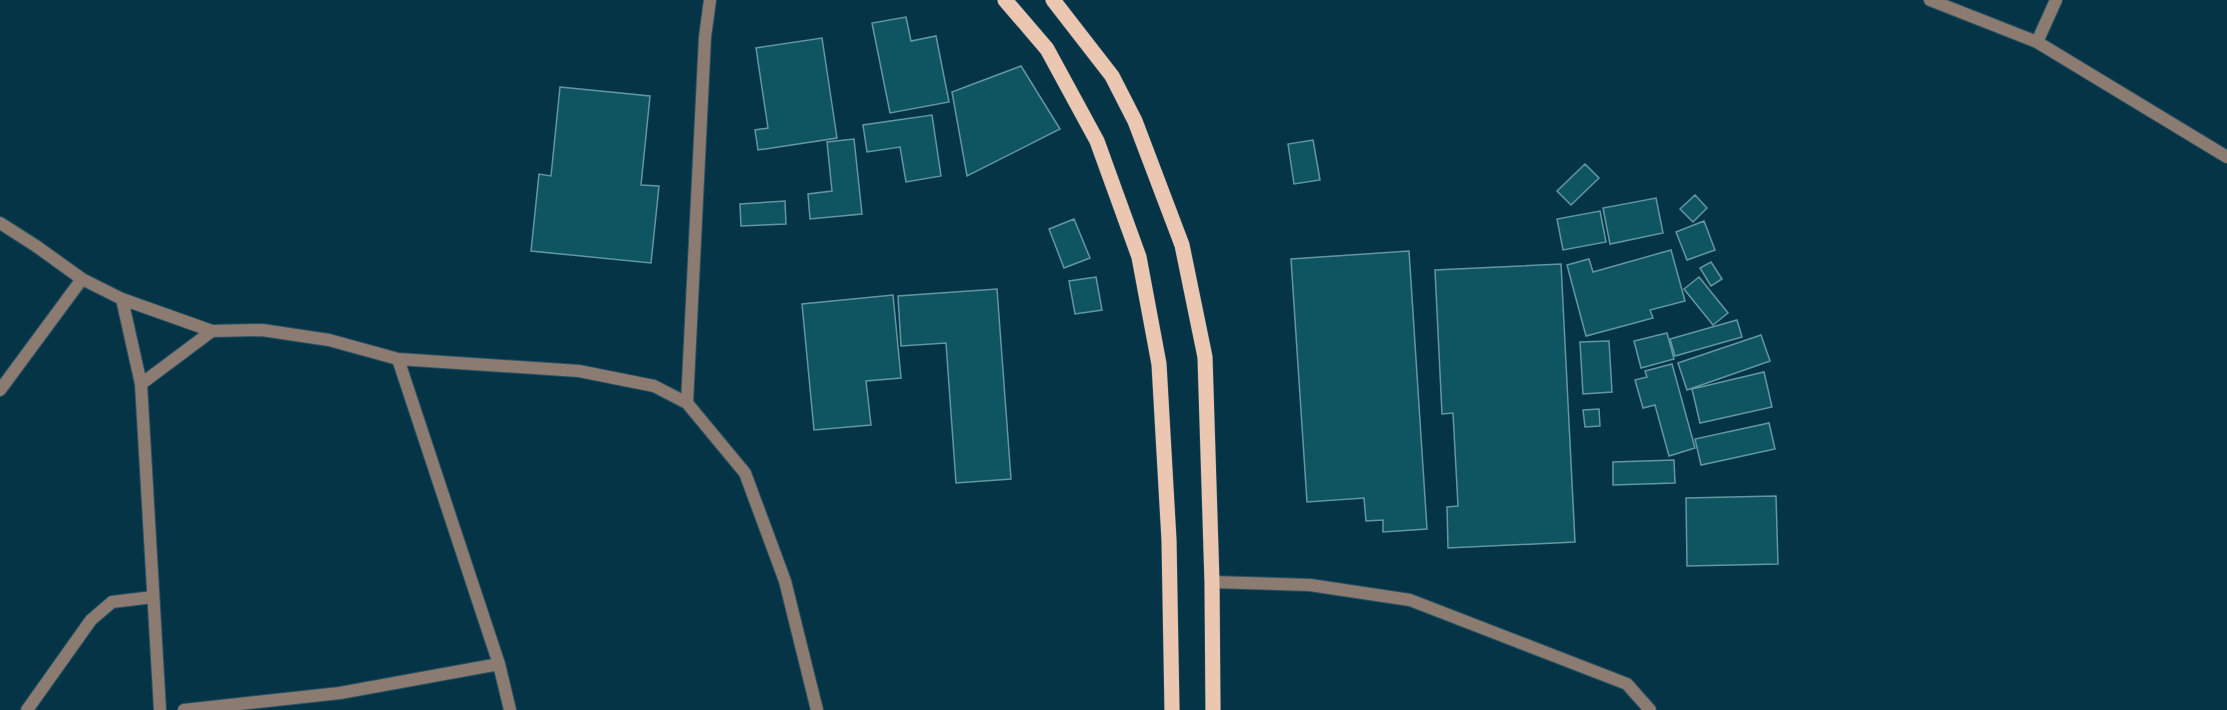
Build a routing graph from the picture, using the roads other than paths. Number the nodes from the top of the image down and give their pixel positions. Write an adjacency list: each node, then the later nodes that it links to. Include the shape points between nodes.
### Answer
1 (710, 0): 15 (street)
2 (1005, 0): 24 (main road, via 1047,49 1097,141 1139,257 1159,364 1169,540)
3 (1053, 0): 16 (main road, via 1112,76 1135,121 1182,245 1205,357)
4 (1930, 0): 6 (street)
5 (2056, 0): 6 (street)
6 (2037, 42): 7 (street)
7 (2227, 157)
8 (0, 223): 9 (street)
9 (82, 279): 10 (street); 14 (street)
10 (122, 299): 11 (street); 13 (street)
11 (212, 331): 12 (street, via 262,330 329,340); 13 (street)
12 (398, 359): 15 (street, via 579,371 654,386); 18 (street)
13 (141, 384): 17 (street)
14 (0, 390)
15 (687, 403): 23 (street, via 745,473 785,581)
16 (1212, 582): 25 (main road); 26 (street, via 1310,585 1410,600 1626,684)
17 (153, 597): 19 (street, via 112,602 91,620); 20 (street)
18 (499, 664): 21 (street, via 340,693); 22 (street)
19 (27, 710)
20 (160, 710)
21 (184, 710)
22 (510, 710)
23 (817, 710)
24 (1172, 710)
25 (1213, 710)
26 (1650, 710)

